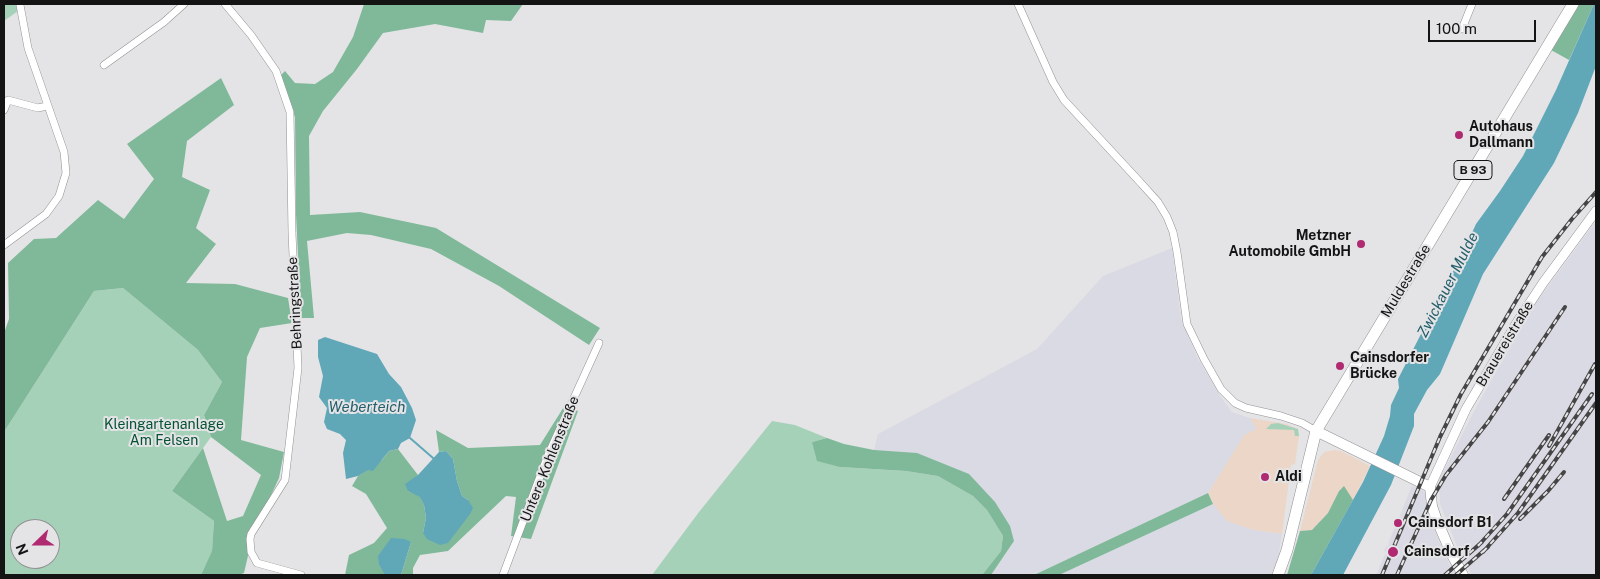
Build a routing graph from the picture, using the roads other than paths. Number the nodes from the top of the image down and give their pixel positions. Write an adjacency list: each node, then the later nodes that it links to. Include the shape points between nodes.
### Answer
1 (184, 4): 8 (street)
2 (225, 4): 17 (street, Behringstraße, via 276,71 290,112 298,368 285,480 250,540 251,552 257,563)
3 (1018, 4): 15 (street, via 1064,100 1158,202 1167,217 1177,252 1187,324 1221,389 1234,403 1281,416)
4 (1472, 4): 7 (street)
5 (1573, 4): 15 (main road, Muldestraße / B 93)
6 (20, 5): 10 (street, via 28,48)
7 (1462, 29)
8 (104, 65)
9 (6, 98): 10 (street, via 38,108); 11 (street)
10 (47, 106): 13 (street, via 64,152 66,173 58,196 46,214)
11 (4, 110)
12 (1596, 210): 16 (street, Brauereistraße, via 1516,324 1466,409)
13 (4, 245)
14 (599, 343): 18 (street, Untere Kohlenstraße, via 548,455)
15 (1316, 431): 16 (main road); 19 (main road, Muldestraße / B 93)
16 (1430, 487): 20 (main road, via 1436,518)
17 (301, 575)
18 (503, 575)
19 (1278, 575)
20 (1463, 575)

